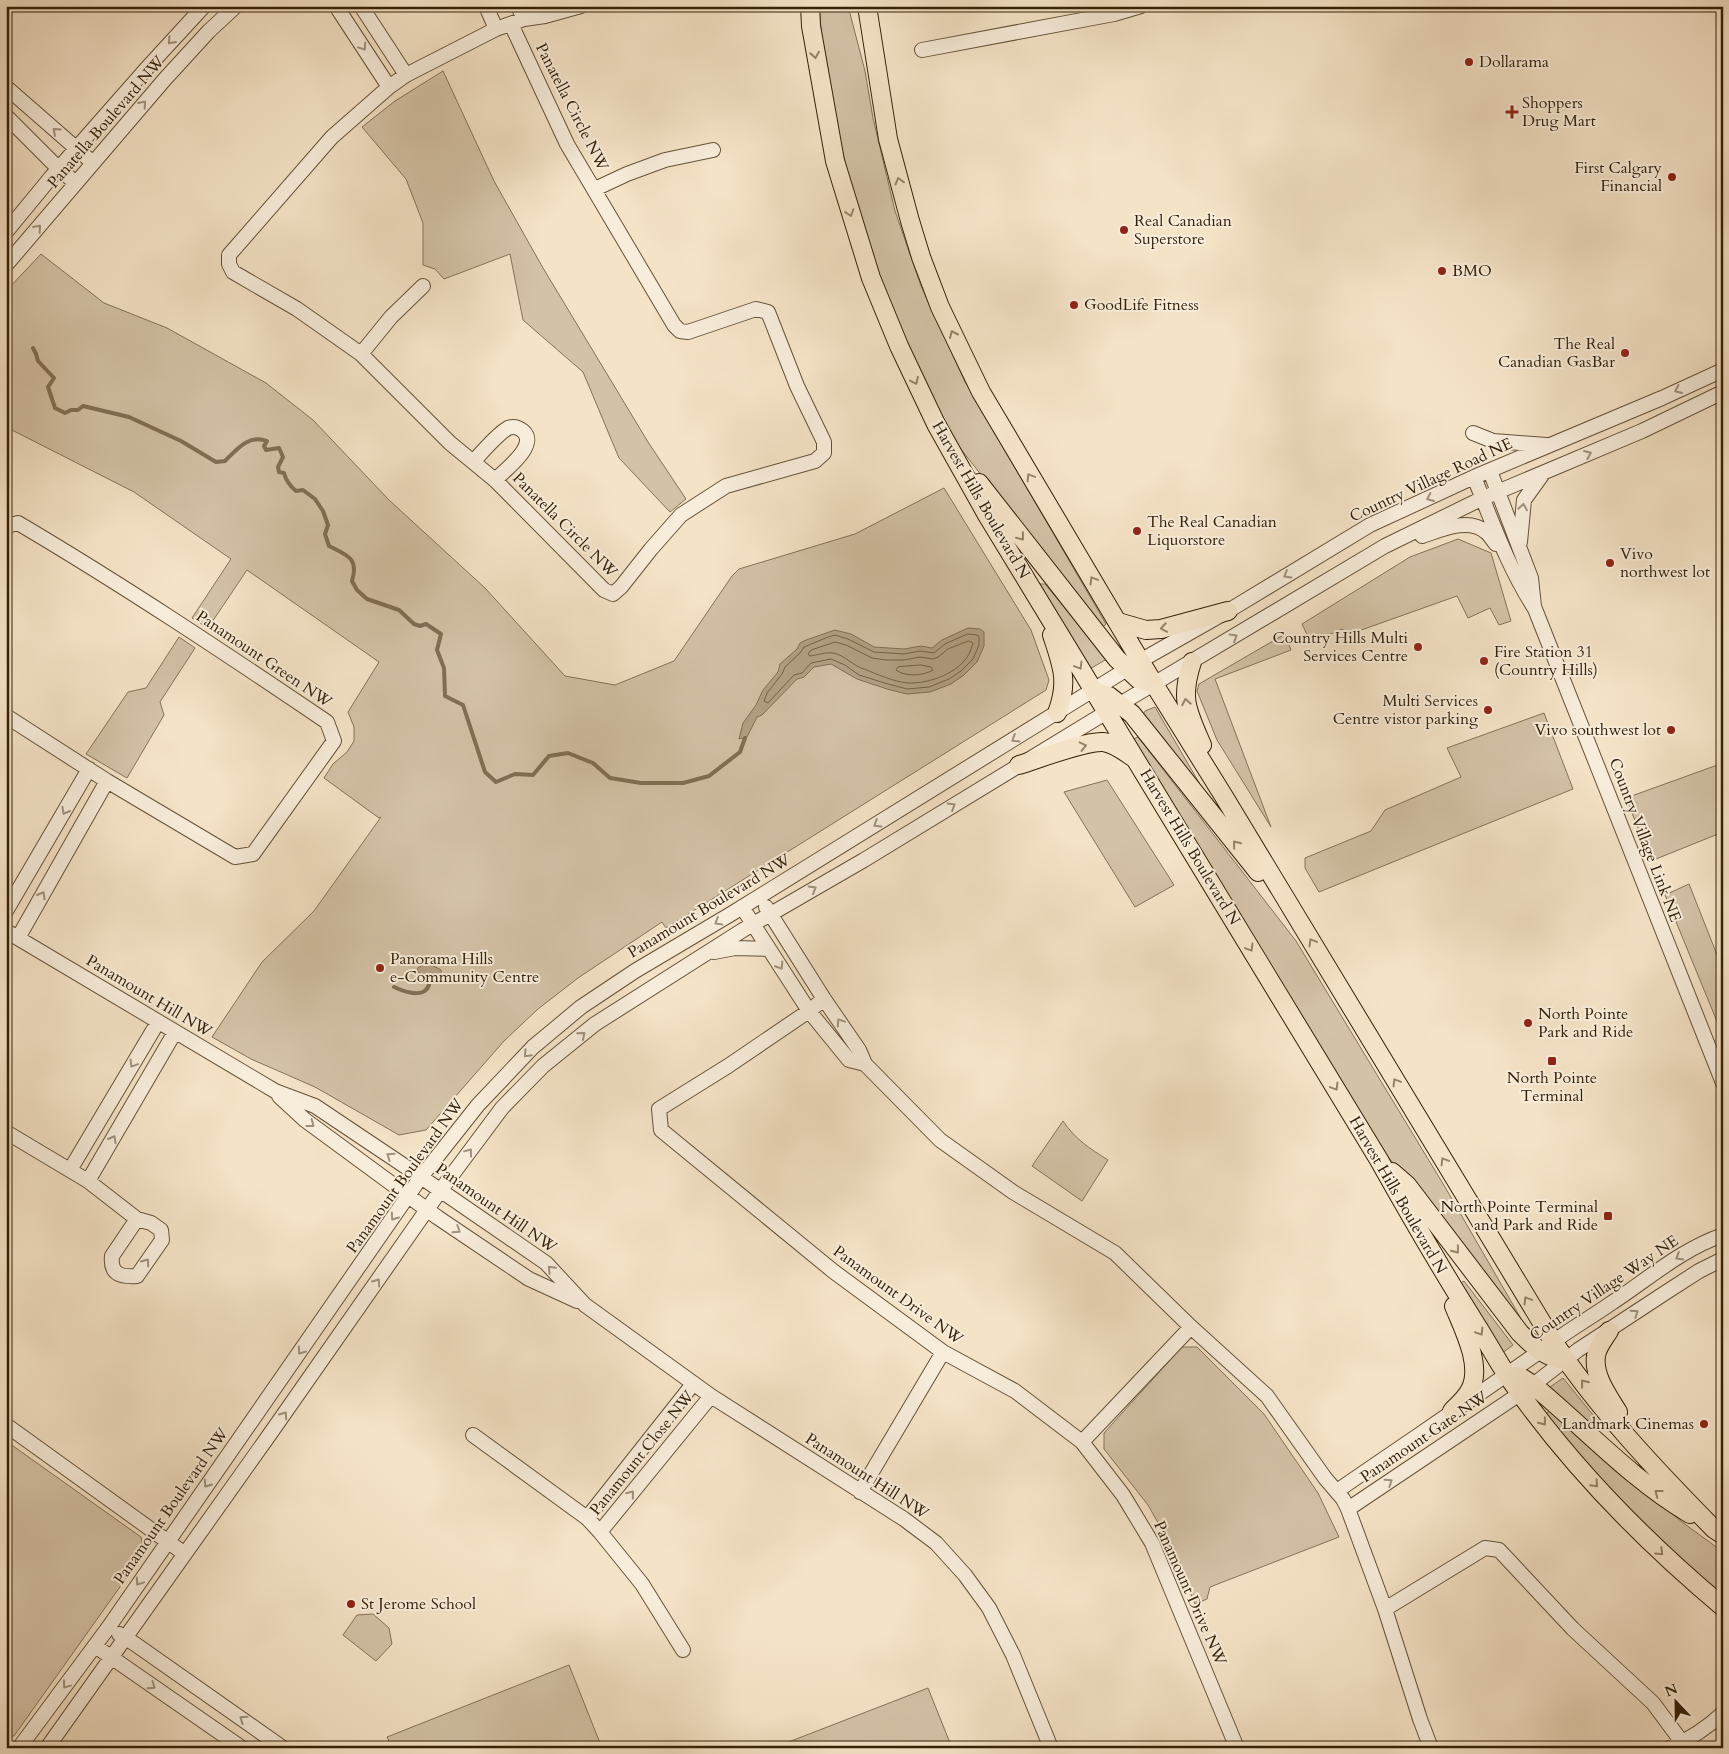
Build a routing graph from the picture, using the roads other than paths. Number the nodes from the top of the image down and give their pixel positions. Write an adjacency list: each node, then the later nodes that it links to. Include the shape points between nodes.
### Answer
1 (204, 6): 17 (street, Panatella Boulevard NW, one-way to 17)
2 (236, 6): 19 (street, Panatella Boulevard NW, one-way to 2, via 171,72)
3 (336, 6): 15 (street, one-way to 15)
4 (362, 6): 13 (street)
5 (486, 6): 11 (street)
6 (581, 6): 10 (street, via 545,16)
7 (810, 6): 30 (main road, Harvest Hills Boulevard N, one-way to 30, via 810,26 834,161 850,212 871,278 899,346)
8 (1141, 6): 12 (street, via 1114,14)
9 (867, 10): 46 (main road, one-way to 9, via 995,419 940,306 921,257 888,139)
10 (518, 16): 11 (street, Panatella Circle NW); 22 (street, Panatella Circle NW, via 567,144)
11 (496, 29): 13 (street, Panatella Circle NW)
12 (922, 50)
13 (406, 75): 15 (street, Panatella Circle NW)
14 (6, 87): 17 (street, one-way to 14)
15 (389, 87): 26 (street, Panatella Circle NW, via 332,137 229,255 233,272 297,309)
16 (6, 116): 20 (street)
17 (76, 148): 19 (street); 20 (street, Panatella Boulevard NW)
18 (713, 150): 22 (street, via 665,160)
19 (93, 163): 21 (street, Panatella Boulevard NW)
20 (59, 169): 21 (street); 23 (street, Panatella Boulevard NW)
21 (76, 183): 24 (street, Panatella Boulevard NW, one-way to 21)
22 (594, 189): 36 (street, Panatella Circle NW, via 680,331 688,332 756,309 768,312 797,386 824,442 824,453 815,461 726,486 682,515 622,588 613,594 604,590)
23 (6, 232)
24 (6, 265)
25 (423, 286): 26 (street, via 391,317)
26 (361, 354): 32 (street, Panatella Circle NW)
27 (1723, 370): 31 (street, Country Village Road NE, one-way to 31)
28 (1723, 392): 34 (street, one-way to 28)
29 (1473, 433): 31 (street, via 1493,441)
30 (948, 444): 43 (main road, Harvest Hills Boulevard N); 48 (main road, one-way to 48, via 1117,659)
31 (1550, 445): 33 (street, Country Village Road NE)
32 (474, 462): 36 (street, Panatella Circle NW); 36 (street, via 508,428 522,430 526,435 525,450)
33 (1490, 471): 35 (street, Country Village Road NE); 37 (street, Country Village Link NE)
34 (1543, 473): 37 (street); 41 (street, one-way to 34, via 1524,500)
35 (1474, 477): 38 (street, Country Village Link NE); 45 (street, Country Village Road NE, one-way to 45, via 1370,525)
36 (495, 480)
37 (1498, 492): 38 (street); 41 (street, Country Village Link NE)
38 (1483, 498): 40 (street); 42 (street, Country Village Link NE)
39 (6, 526): 57 (street, Panamount Green NW, via 18,523 188,629 327,722 334,741 253,854 235,857)
40 (1385, 546): 42 (street, via 1459,525 1486,532); 47 (street, one-way to 40)
41 (1519, 548): 44 (street, Country Village Link NE, via 1531,578)
42 (1504, 554): 44 (street, Country Village Link NE)
43 (1040, 601): 50 (main road, Harvest Hills Boulevard N, one-way to 50); 52 (main road, via 1064,676 1063,698)
44 (1535, 609): 73 (street, Country Village Link NE)
45 (1228, 611): 46 (main road, one-way to 46, via 1161,629 1146,630); 48 (street, Country Village Road NE)
46 (1118, 622): 48 (main road)
47 (1192, 662): 49 (street); 58 (main road, one-way to 47, via 1187,707 1185,684)
48 (1134, 665): 49 (main road, via 1138,679); 50 (street, Panamount Boulevard NW)
49 (1154, 684): 51 (street); 58 (main road)
50 (1094, 690): 51 (main road, Harvest Hills Boulevard N); 52 (street, Panamount Boulevard NW)
51 (1114, 708): 54 (main road, Harvest Hills Boulevard N); 55 (street); 63 (main road, one-way to 51, via 1132,714)
52 (1057, 713): 59 (street, Panamount Boulevard NW, one-way to 59)
53 (6, 716): 56 (street, Panamount Green NW)
54 (1136, 759): 55 (main road, one-way to 54, via 1103,742); 76 (main road, Harvest Hills Boulevard N, one-way to 76)
55 (1019, 765): 62 (street, one-way to 55)
56 (89, 769): 57 (street, Panamount Green NW); 61 (street, one-way to 61)
57 (107, 781): 65 (street, one-way to 57)
58 (1232, 811): 63 (main road)
59 (759, 896): 60 (street, Panamount Boulevard NW); 62 (street)
60 (742, 907): 64 (street); 78 (street, Panamount Boulevard NW, one-way to 78, via 635,971 533,1047 478,1106)
61 (6, 912)
62 (771, 914): 64 (street); 68 (street)
63 (1300, 922): 89 (main road, one-way to 63)
64 (754, 924): 66 (street); 67 (street)
65 (12, 934): 70 (street, Panamount Hill NW)
66 (769, 949): 67 (street, via 735,948); 69 (street, one-way to 69)
67 (705, 954): 79 (street, one-way to 67, via 502,1108 543,1066 595,1024)
68 (824, 999): 69 (street, Panamount Drive NW); 72 (street, one-way to 68)
69 (810, 1011): 72 (street, via 848,1060); 90 (street, Panamount Drive NW, via 658,1109 661,1130 832,1271)
70 (158, 1022): 71 (street, Panamount Hill NW); 77 (street, one-way to 77)
71 (175, 1032): 74 (street, Panamount Hill NW); 77 (street, one-way to 71)
72 (865, 1064): 87 (street, via 940,1140 1014,1192 1115,1253)
73 (1723, 1083)
74 (275, 1092): 78 (street, Panamount Hill NW, one-way to 74, via 315,1106); 80 (street, Panamount Hill NW, one-way to 80, via 305,1120)
75 (6, 1132): 77 (street)
76 (1379, 1160): 85 (main road, Harvest Hills Boulevard N); 89 (main road, one-way to 89, via 1407,1185 1520,1334)
77 (79, 1175): 82 (street)
78 (422, 1177): 79 (street, Panamount Hill NW); 80 (street, Panamount Boulevard NW)
79 (440, 1191): 81 (street); 86 (street, Panamount Hill NW, one-way to 79, via 546,1263)
80 (409, 1196): 81 (street, Panamount Hill NW); 97 (street, Panamount Boulevard NW, one-way to 97)
81 (427, 1210): 86 (street, Panamount Hill NW, one-way to 86, via 528,1279); 99 (street, one-way to 81)
82 (136, 1219)
83 (1723, 1235): 89 (street, Country Village Way NE, one-way to 89, via 1662,1267)
84 (1723, 1259): 88 (street, one-way to 84, via 1683,1281)
85 (1440, 1268): 92 (main road, Harvest Hills Boulevard N, one-way to 92); 96 (main road, via 1474,1360 1471,1389)
86 (585, 1305): 93 (street, Panamount Hill NW)
87 (1191, 1327): 101 (street); 103 (street, via 1267,1396)
88 (1609, 1331): 91 (street); 102 (main road, via 1596,1356 1598,1372 1608,1395)
89 (1547, 1346): 91 (main road, via 1553,1358); 92 (street, Country Village Way NE)
90 (943, 1352): 101 (street, Panamount Drive NW, via 1015,1391); 104 (street)
91 (1565, 1360): 94 (street); 102 (main road, one-way to 91)
92 (1507, 1376): 94 (main road, Harvest Hills Boulevard N); 96 (street, Panamount Gate NW)
93 (693, 1384): 95 (street, Panamount Hill NW); 106 (street, Panamount Close NW)
94 (1526, 1389): 105 (street, Panamount Gate NW, one-way to 94); 108 (main road, one-way to 94, via 1676,1506); 111 (main road, Harvest Hills Boulevard N, one-way to 111, via 1591,1480 1661,1553)
95 (710, 1396): 104 (street, Panamount Hill NW); 107 (street, Panamount Close NW, one-way to 95)
96 (1452, 1411): 103 (street, Panamount Gate NW)
97 (251, 1421): 99 (street); 109 (street, Panamount Boulevard NW, one-way to 109)
98 (6, 1425): 109 (street)
99 (270, 1434): 110 (street)
100 (473, 1436): 106 (street)
101 (1082, 1442): 125 (street, Panamount Drive NW, via 1122,1495 1152,1543)
102 (1649, 1462): 108 (main road)
103 (1337, 1491): 105 (street)
104 (860, 1492): 124 (street, Panamount Hill NW, via 936,1543 965,1575 989,1608 1013,1654)
105 (1348, 1509): 112 (street)
106 (587, 1518): 107 (street)
107 (600, 1532): 116 (street, via 642,1584)
108 (1718, 1532)
109 (167, 1542): 110 (street); 113 (street, Panamount Boulevard NW, one-way to 113)
110 (185, 1554): 114 (street)
111 (1723, 1606)
112 (1385, 1609): 119 (street, via 1486,1548 1499,1550 1573,1629 1653,1703); 126 (street)
113 (108, 1628): 114 (street); 115 (street, Panamount Boulevard NW)
114 (126, 1638): 117 (street); 123 (street, one-way to 114)
115 (95, 1646): 117 (street); 120 (street, Panamount Boulevard NW, one-way to 120)
116 (683, 1650)
117 (112, 1658): 121 (street); 122 (street, one-way to 122)
118 (1723, 1714): 119 (street, via 1710,1726)
119 (1676, 1745)
120 (19, 1748)
121 (47, 1748)
122 (242, 1748)
123 (283, 1748)
124 (1051, 1748)
125 (1237, 1748)
126 (1431, 1748)

